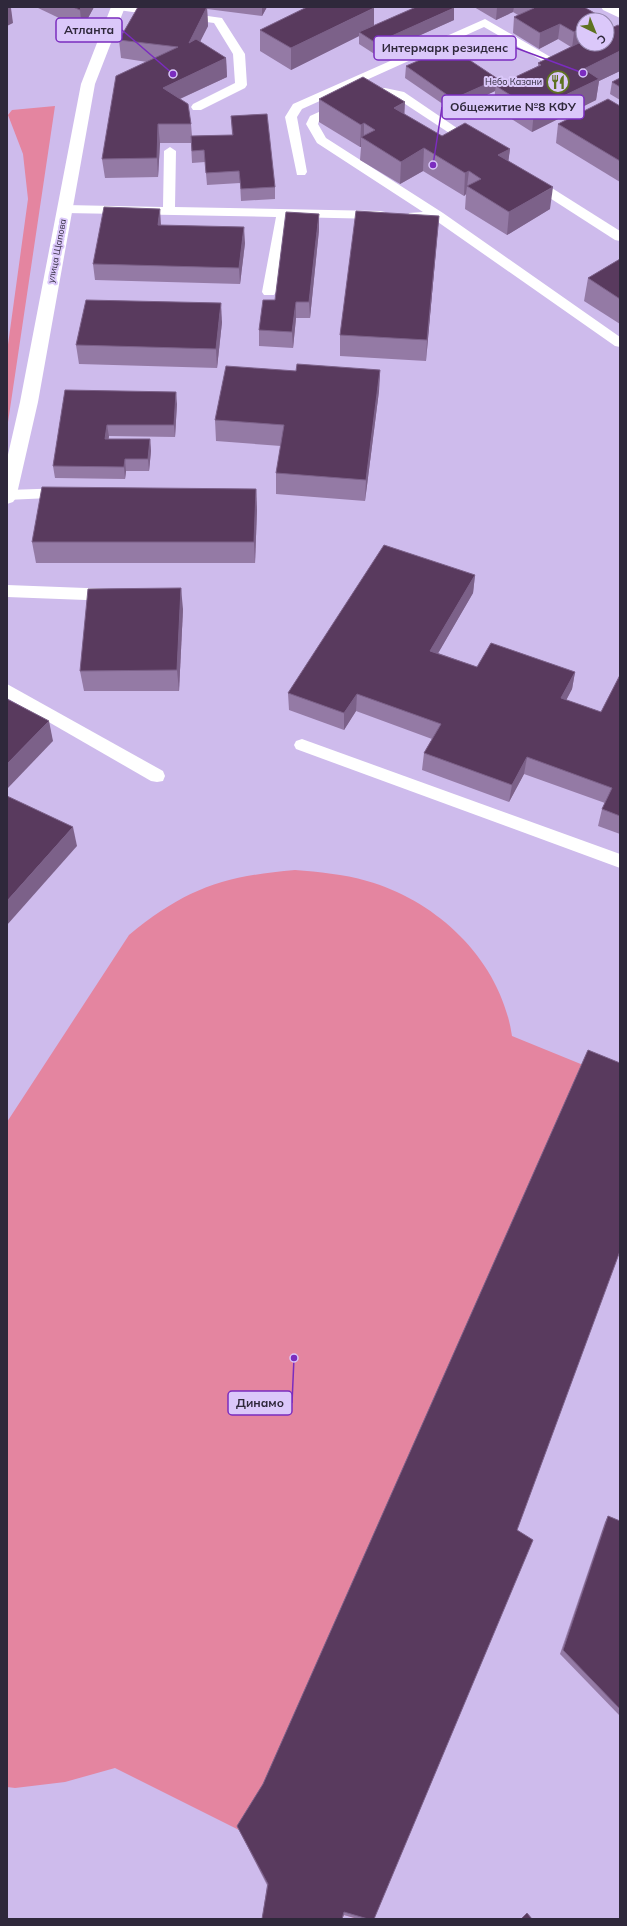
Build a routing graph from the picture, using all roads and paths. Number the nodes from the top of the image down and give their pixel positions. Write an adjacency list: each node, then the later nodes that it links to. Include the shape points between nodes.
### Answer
1 (118, 7): 5 (lane, via 218,20 238,54 242,85); 10 (street, улица Щапова, via 88,84)
2 (608, 7): 3 (street)
3 (620, 14)
4 (580, 52): 8 (lane, via 553,63 485,22 297,107 291,117)
5 (197, 107)
6 (170, 151): 11 (lane)
7 (487, 151): 13 (lane, via 400,95 385,92 369,92 314,119 312,124 321,140)
8 (301, 172)
9 (520, 173): 14 (lane)
10 (65, 209): 11 (lane); 18 (street, улица Щапова, via 29,402)
11 (169, 211): 12 (lane)
12 (283, 213): 13 (lane); 15 (lane)
13 (438, 216): 16 (lane)
14 (620, 238)
15 (269, 292)
16 (620, 343)
17 (82, 492): 18 (lane)
18 (8, 497)
19 (7, 591): 20 (lane)
20 (131, 595)
21 (7, 690): 23 (lane)
22 (302, 746): 24 (lane)
23 (157, 776)
24 (620, 861)

